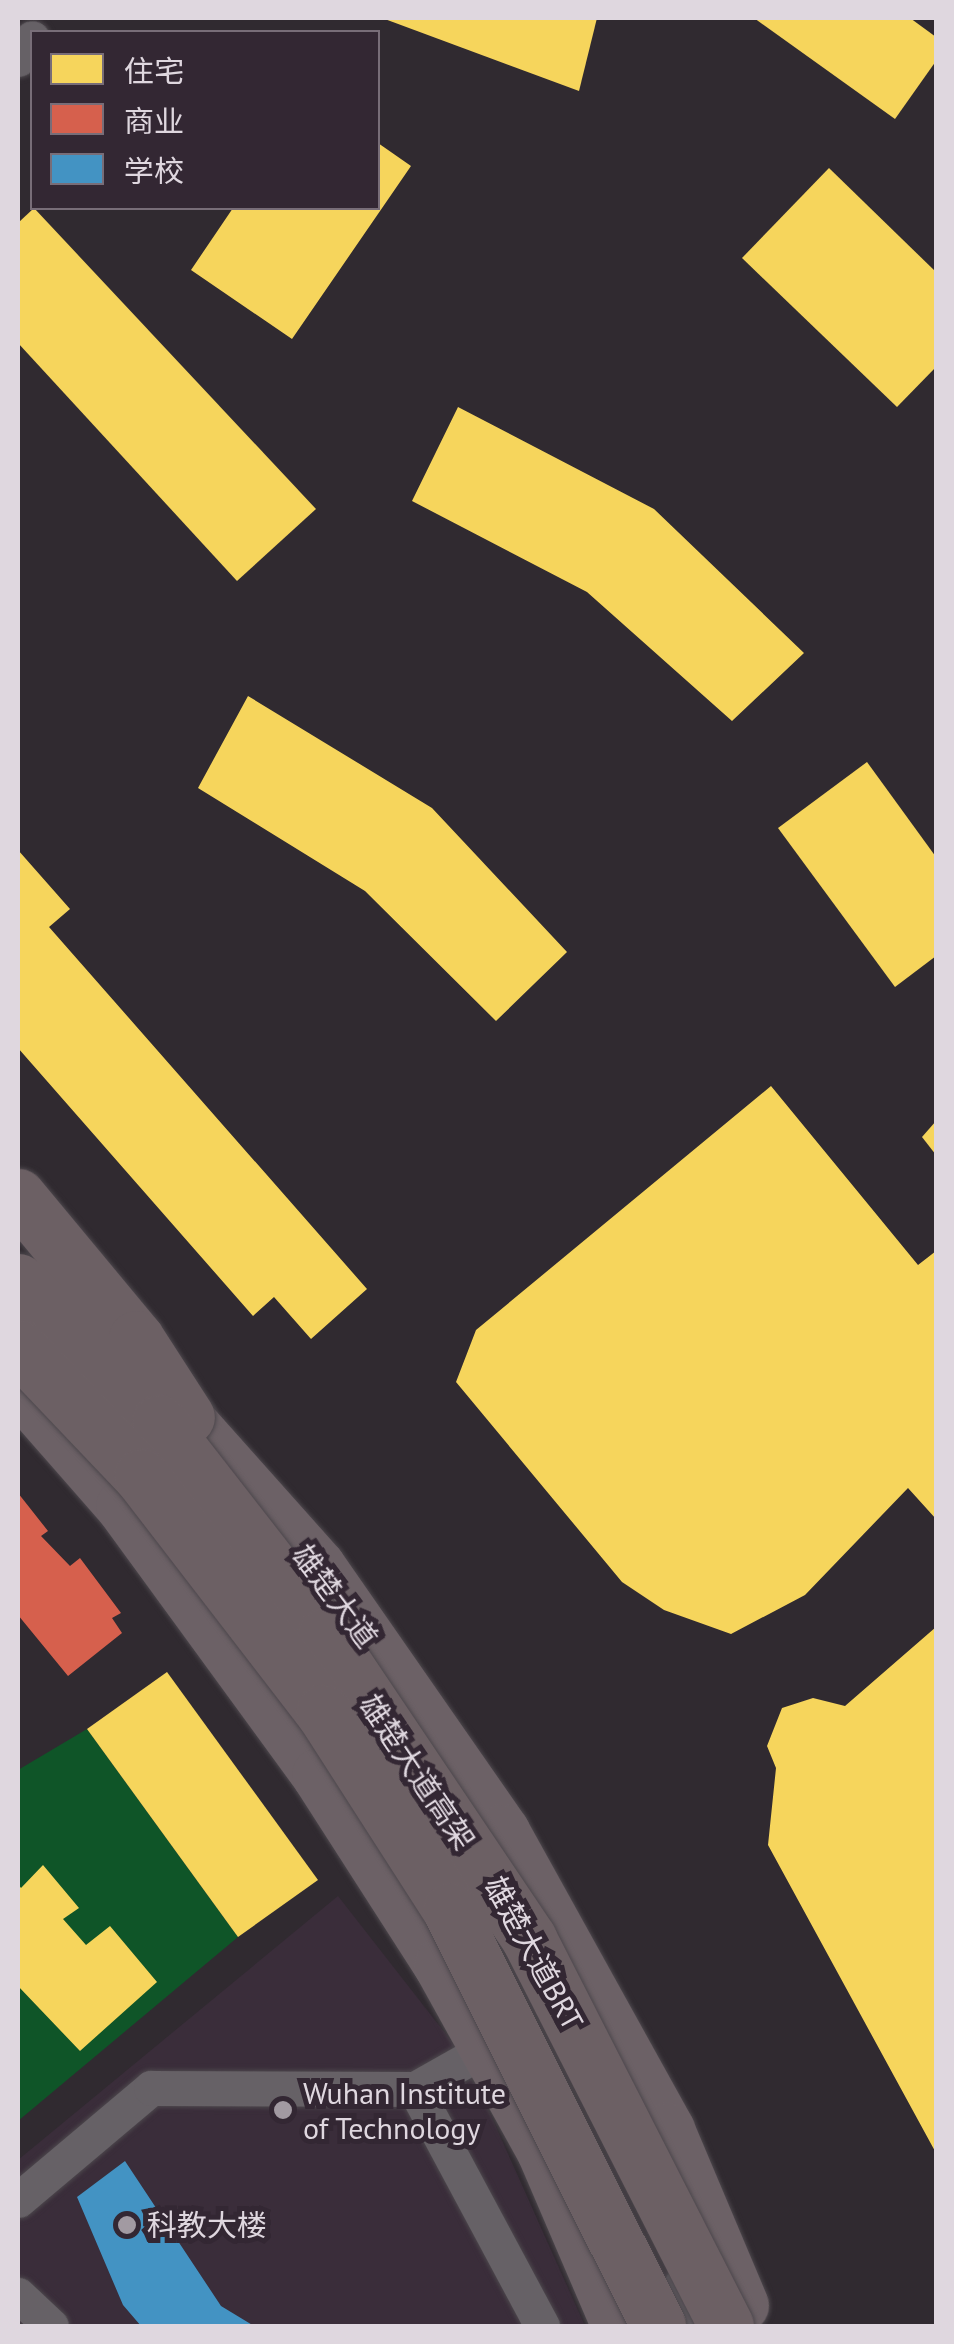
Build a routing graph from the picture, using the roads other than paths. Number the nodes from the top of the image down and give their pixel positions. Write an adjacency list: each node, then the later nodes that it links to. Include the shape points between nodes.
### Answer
1 (18, 1196): 7 (highway, bridge, via 136,1338)
2 (18, 1233): 8 (main road, 雄楚大道, via 318,1567 502,1832)
3 (21, 1315): 7 (highway, 雄楚大道高架, bridge, via 158,1422); 18 (highway, 雄楚大道高架, bridge, via 322,1712 450,1910)
4 (68, 1368): 6 (lane)
5 (18, 1386): 11 (main road, via 123,1506 319,1774 441,1965)
6 (234, 1561)
7 (325, 1635): 20 (highway, 雄楚大道高架, bridge, via 529,1939)
8 (626, 2058): 11 (main road, via 590,2025 554,2021 527,2034 511,2072); 21 (main road, 雄楚大道, via 666,2130)
9 (466, 2060): 10 (street)
10 (415, 2089): 12 (street, via 151,2088); 16 (street)
11 (521, 2110): 17 (main road)
12 (18, 2200)
13 (668, 2266): 19 (lane)
14 (18, 2295): 15 (street)
15 (51, 2326)
16 (542, 2326)
17 (619, 2326)
18 (658, 2326)
19 (694, 2326)
20 (726, 2326)
21 (750, 2326)

